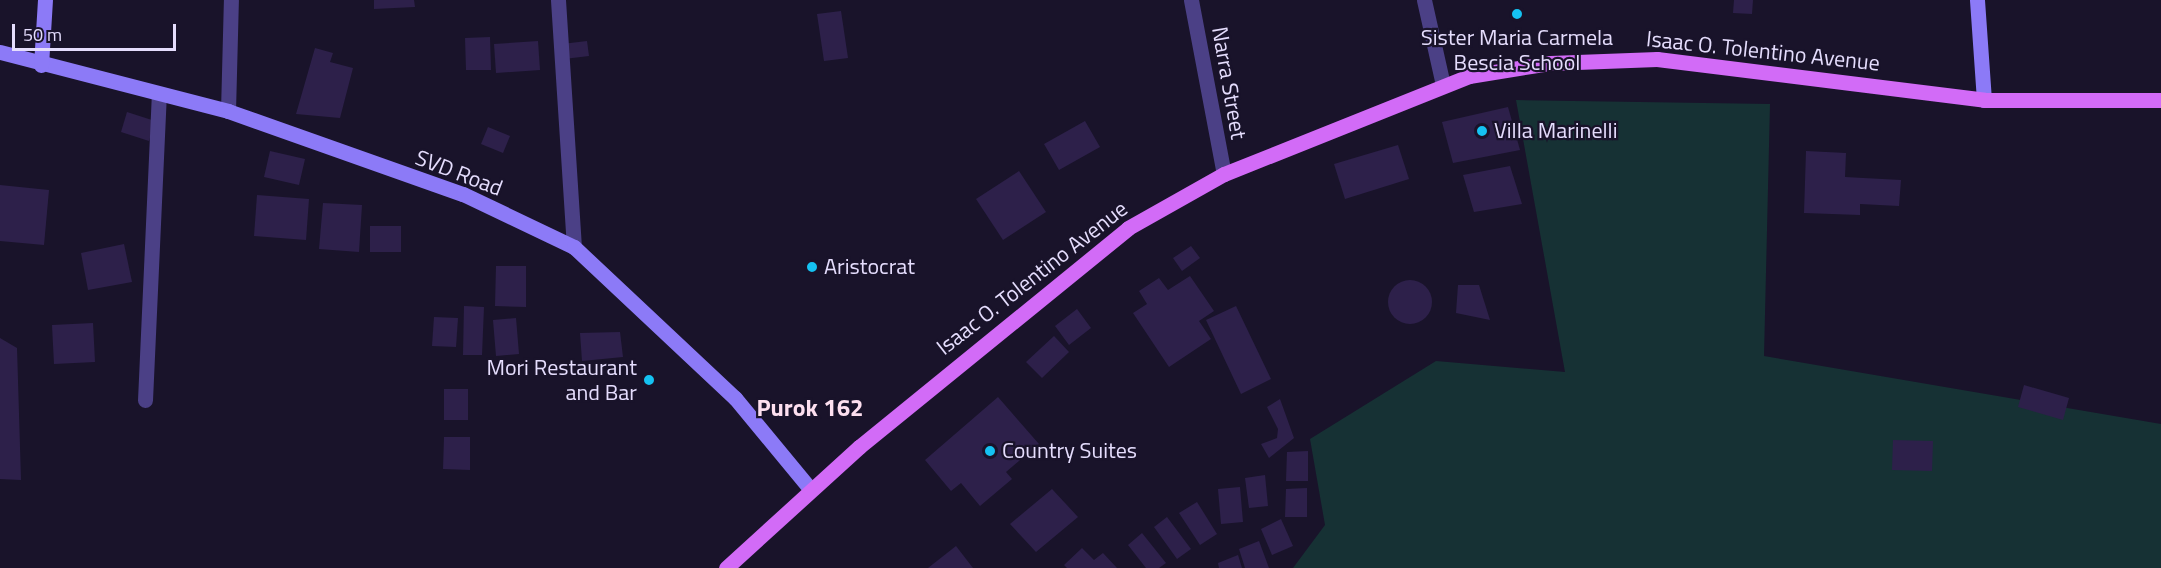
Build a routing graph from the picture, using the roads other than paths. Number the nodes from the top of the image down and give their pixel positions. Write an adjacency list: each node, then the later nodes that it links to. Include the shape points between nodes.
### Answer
1 (45, 0): 8 (main road)
2 (231, 0): 13 (street)
3 (558, 0): 15 (street)
4 (1191, 0): 14 (street, Narra Street)
5 (1424, 0): 9 (street)
6 (1977, 0): 11 (main road)
7 (0, 52): 8 (main road, SVD Road)
8 (41, 65): 10 (main road, SVD Road)
9 (1443, 85): 11 (main road, Isaac O. Tolentino Avenue, via 1550,63 1657,59); 14 (main road, Isaac O. Tolentino Avenue)
10 (159, 94): 13 (main road, SVD Road); 16 (street)
11 (1984, 100): 12 (main road, Isaac O. Tolentino Avenue)
12 (2161, 100)
13 (228, 111): 15 (main road, SVD Road, via 463,194)
14 (1224, 174): 17 (main road, Isaac O. Tolentino Avenue, via 1128,228)
15 (574, 247): 17 (main road, SVD Road, via 735,398)
16 (145, 400)
17 (811, 490): 18 (main road, Isaac O. Tolentino Avenue)
18 (726, 568)

